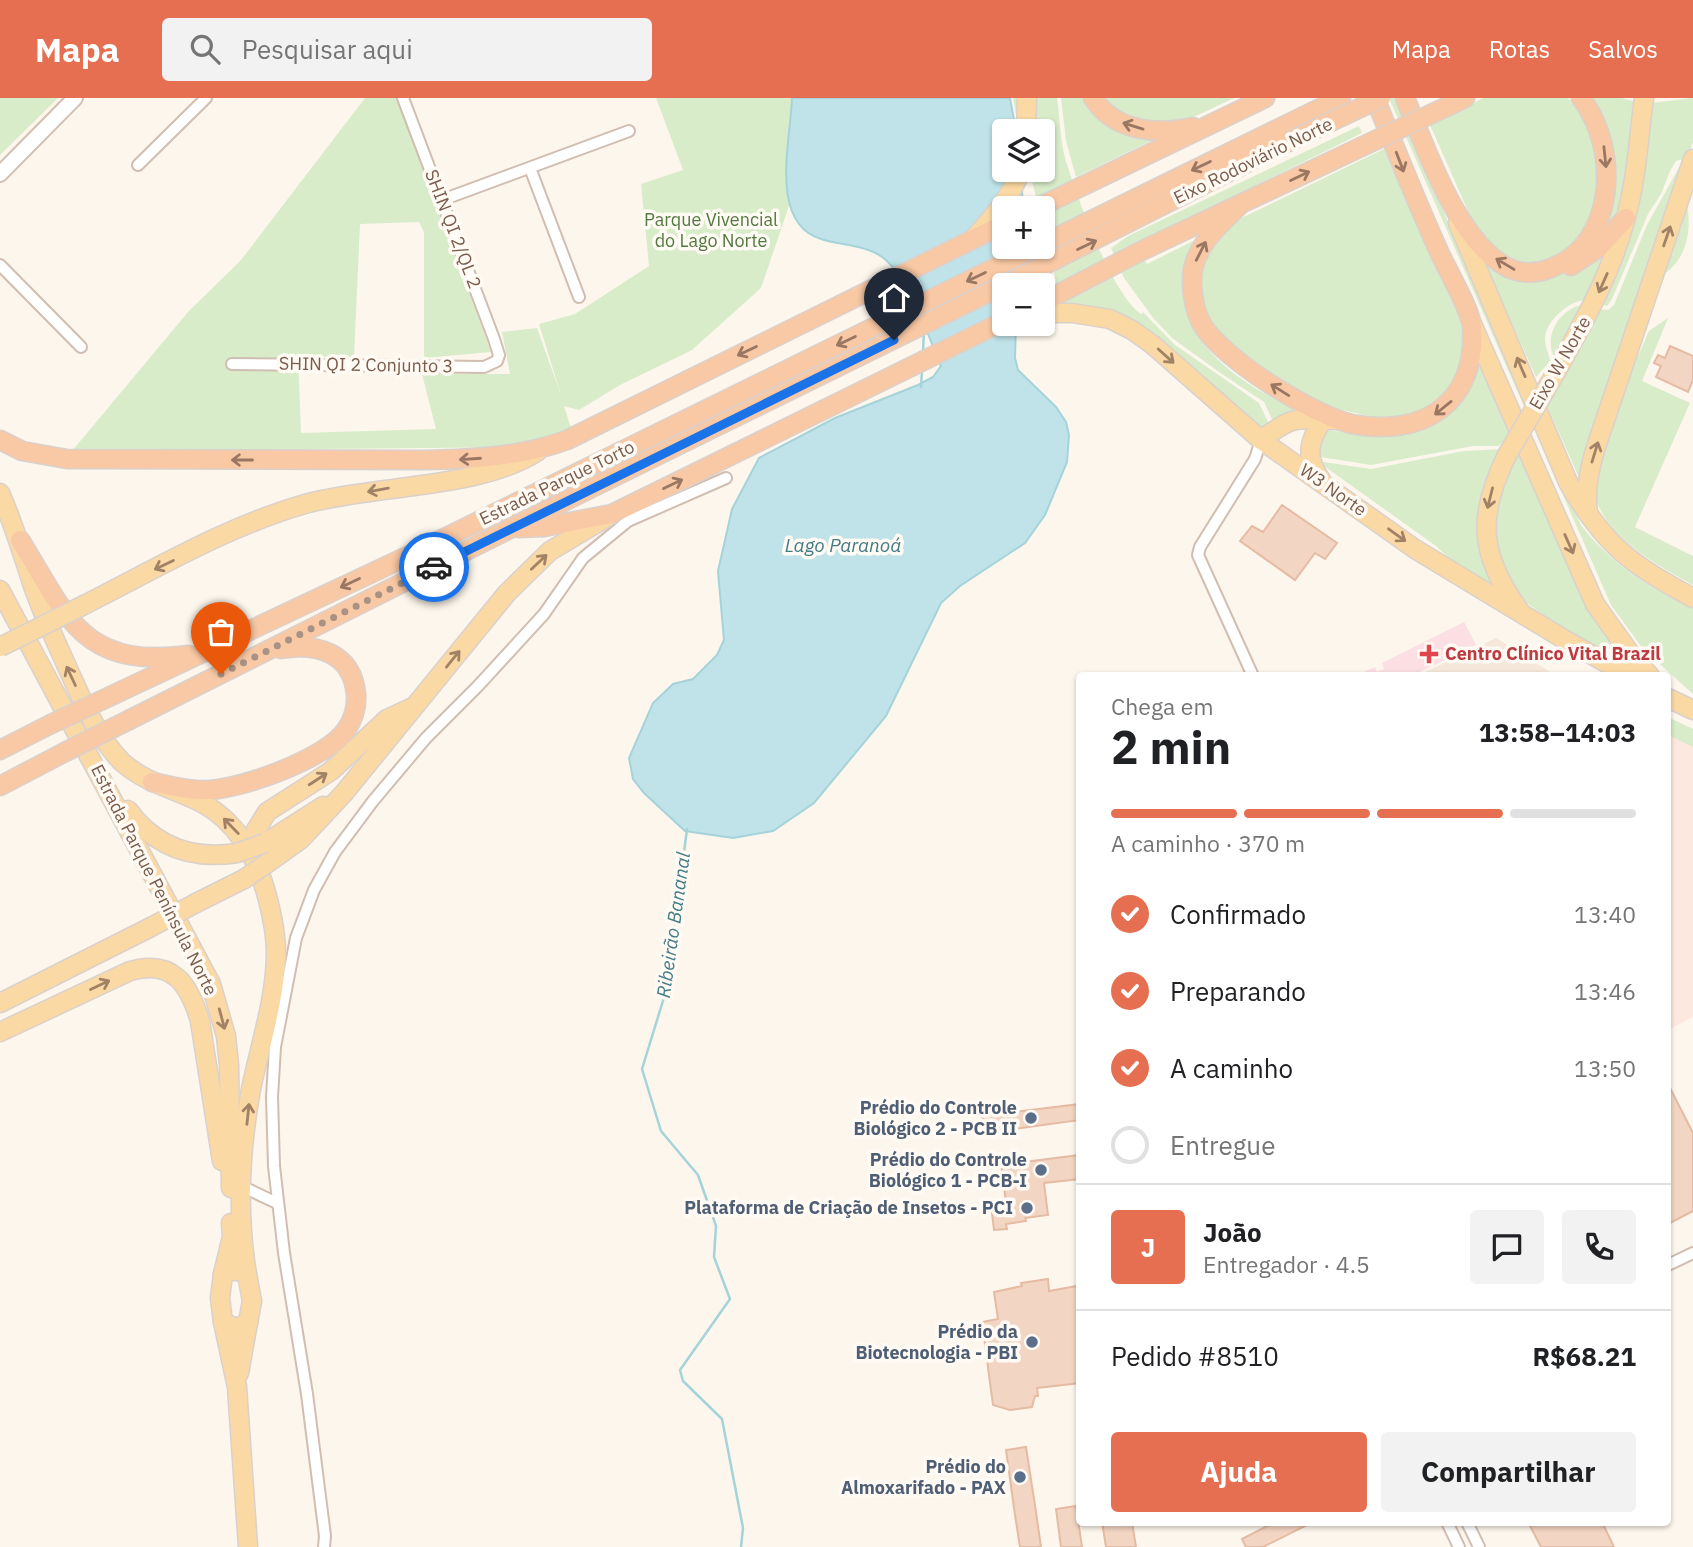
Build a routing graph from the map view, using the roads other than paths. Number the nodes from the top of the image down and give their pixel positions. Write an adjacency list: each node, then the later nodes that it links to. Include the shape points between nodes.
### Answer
1 (75, 98): 21 (street)
2 (206, 98): 19 (street)
3 (403, 98): 25 (street, SHIN QI 2/QL 2)
4 (1027, 98): 14 (main road)
5 (1093, 98): 15 (highway, one-way to 5, via 1171,131 1132,128)
6 (1265, 98): 15 (highway)
7 (1341, 98): 17 (highway, Eixo Rodoviário Norte)
8 (1375, 98): 39 (highway, one-way to 39)
9 (1381, 98): 17 (highway, Eixo Rodoviário Norte, bridge)
10 (1405, 98): 23 (highway)
11 (1465, 98): 26 (highway, one-way to 11, bridge)
12 (1581, 98): 33 (highway, one-way to 33, via 1604,145 1604,199 1598,221 1582,245 1566,261)
13 (1644, 98): 27 (main road, Eixo W Norte)
14 (1026, 119)
15 (1223, 120): 24 (highway)
16 (629, 131): 20 (street)
17 (1287, 133): 29 (highway, Eixo Rodoviário Norte, one-way to 29); 34 (highway, Eixo Rodoviário Norte, one-way to 17, via 1125,226)
18 (1693, 159): 54 (main road, one-way to 18, via 1588,475)
19 (138, 166)
20 (530, 168): 25 (street); 37 (street)
21 (0, 173)
22 (1016, 182): 30 (main road)
23 (1447, 198): 33 (highway, one-way to 23, via 1521,272 1500,263); 54 (main road, one-way to 23, via 1567,482)
24 (1055, 199)
25 (442, 200): 42 (street, SHIN QI 2/QL 2)
26 (1239, 206): 36 (highway); 45 (highway, one-way to 26, via 1249,369 1220,346 1200,318 1192,282 1195,262 1205,242)
27 (1626, 218): 33 (highway, via 1586,257 1560,271); 59 (main road, Eixo W Norte, one-way to 59, bridge, via 1593,305 1507,455 1489,498 1487,544 1502,584)
28 (992, 230): 30 (highway)
29 (1055, 238)
30 (971, 241): 48 (highway, one-way to 48)
31 (1013, 259): 62 (highway, Estrada Parque Torto, one-way to 62)
32 (0, 265): 41 (street)
33 (1543, 271)
34 (1029, 273)
35 (992, 291): 55 (highway, Estrada Parque Torto)
36 (1055, 296)
37 (579, 297)
38 (1055, 313): 47 (main road, W3 Norte, one-way to 47, via 1110,318 1153,345)
39 (1472, 324): 45 (highway, one-way to 45, via 1469,366 1459,391 1445,408 1411,424); 65 (main road, one-way to 65, via 1595,604)
40 (992, 327): 53 (highway, one-way to 40)
41 (81, 347)
42 (498, 361): 43 (street, SHIN QI 2 Conjunto 3, via 484,367)
43 (232, 364)
44 (1323, 420): 45 (main road); 47 (main road, via 1292,419); 51 (main road, via 1310,442 1309,456)
45 (1341, 421)
46 (0, 440): 48 (highway, one-way to 46, via 446,460 67,459 22,451)
47 (1268, 444): 49 (street); 49 (street); 51 (main road, W3 Norte)
48 (538, 451): 60 (main road, one-way to 60, bridge, via 490,472 336,497 270,515)
49 (1255, 460): 63 (street, via 1198,555)
50 (726, 478): 75 (street, via 628,522 583,558 544,614 373,801 335,852)
51 (1324, 484): 59 (main road, W3 Norte, one-way to 59, via 1415,549)
52 (0, 493): 56 (main road, Estrada Parque Península Norte)
53 (612, 514): 55 (highway); 67 (main road, one-way to 53, via 526,573 550,551)
54 (1589, 519): 58 (main road, via 1645,572)
55 (512, 528): 61 (highway, Estrada Parque Torto)
56 (20, 540): 62 (highway, via 69,620 94,643 126,655); 71 (main road, Estrada Parque Península Norte, one-way to 56, via 123,762 96,727 32,584)
57 (0, 590): 70 (main road, Estrada Parque Península Norte)
58 (1693, 598)
59 (1524, 616): 64 (main road, W3 Norte)
60 (0, 647)
61 (267, 651): 71 (highway, via 304,645 341,659 355,685 353,717 346,732 313,754 230,787 195,790); 72 (highway, Estrada Parque Torto, bridge)
62 (202, 653): 69 (highway, Estrada Parque Torto, bridge)
63 (1251, 672)
64 (1623, 672)
65 (1647, 672)
66 (1671, 699): 68 (main road)
67 (415, 706): 73 (main road); 74 (main road, one-way to 67, via 256,830 267,812 331,771 387,719)
68 (1693, 710)
69 (0, 750)
70 (92, 762): 73 (main road, bridge, via 136,822 163,844 192,854 237,853 265,843); 80 (main road, Estrada Parque Península Norte, one-way to 80, via 211,984 220,1010 229,1065)
71 (152, 782): 74 (main road, Estrada Parque Península Norte, one-way to 71, via 218,814)
72 (0, 786)
73 (344, 793): 74 (main road, via 300,840)
74 (263, 863): 76 (main road, Estrada Parque Península Norte); 77 (main road, bridge, via 244,879)
75 (296, 938): 76 (street); 81 (street, via 275,1047 272,1097)
76 (276, 954): 79 (main road, Estrada Parque Península Norte, one-way to 76, via 251,1093)
77 (0, 1003)
78 (0, 1032): 80 (main road, one-way to 80, via 130,971 159,968 177,976 191,995 200,1021)
79 (241, 1186): 81 (street); 84 (main road, Estrada Parque Península Norte)
80 (231, 1203): 85 (main road, Estrada Parque Península Norte, via 232,1237)
81 (277, 1203): 92 (street, via 307,1394)
82 (1693, 1252): 83 (street)
83 (1671, 1263)
84 (247, 1274): 85 (main road, via 235,1270); 87 (main road, Estrada Parque Península Norte)
85 (223, 1275): 86 (main road, Estrada Parque Península Norte)
86 (223, 1322): 87 (main road, via 236,1328); 88 (main road)
87 (248, 1322): 88 (main road)
88 (237, 1387): 91 (main road)
89 (1449, 1526): 93 (street)
90 (1469, 1526): 94 (street)
91 (248, 1547)
92 (324, 1547)
93 (1459, 1547)
94 (1479, 1547)

